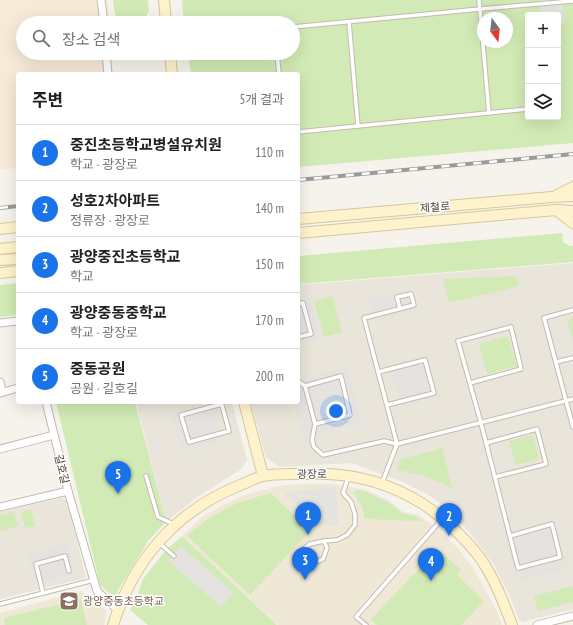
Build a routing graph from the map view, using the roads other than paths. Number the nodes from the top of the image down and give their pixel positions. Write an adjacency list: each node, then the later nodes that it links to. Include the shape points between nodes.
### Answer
1 (101, 0): 6 (street)
2 (164, 0): 7 (main road)
3 (479, 0): 5 (lane)
4 (573, 1): 5 (lane)
5 (480, 9): 8 (lane); 17 (lane)
6 (103, 16)
7 (165, 16)
8 (349, 22): 9 (lane); 18 (lane)
9 (300, 26)
10 (107, 60): 13 (street)
11 (171, 60): 14 (main road)
12 (278, 60): 15 (lane)
13 (108, 72)
14 (172, 72)
15 (279, 72)
16 (525, 109): 17 (lane)
17 (489, 113): 18 (lane)
18 (358, 126): 19 (lane)
19 (300, 132)
20 (573, 187): 21 (main road)
21 (552, 196): 22 (main road, 제철로); 25 (main road, 제철로)
22 (573, 196)
23 (556, 210): 24 (main road, 제철로); 26 (main road); 29 (main road, 제철로)
24 (573, 211)
25 (300, 219)
26 (573, 223)
27 (16, 227): 28 (main road)
28 (0, 228)
29 (300, 233)
30 (16, 247): 31 (main road)
31 (0, 249)
32 (16, 258): 33 (main road)
33 (0, 260)
34 (16, 271): 35 (main road)
35 (0, 273)
36 (300, 304): 41 (lane, via 303,303 311,334)
37 (400, 309): 37 (lane, via 414,305 411,294 397,297); 44 (lane, via 364,318)
38 (573, 310): 43 (lane, via 544,318)
39 (16, 321): 40 (street)
40 (0, 323)
41 (300, 337)
42 (573, 358): 43 (lane)
43 (556, 362): 52 (lane)
44 (378, 372): 57 (lane); 57 (lane, via 425,360 434,393)
45 (0, 382): 50 (street)
46 (300, 382): 48 (lane)
47 (470, 383): 47 (lane, via 458,341 511,327 522,369); 58 (lane)
48 (305, 386): 59 (lane); 59 (lane, via 341,376 350,415)
49 (16, 388): 50 (street)
50 (1, 392)
51 (573, 399): 52 (lane)
52 (566, 401): 58 (lane); 60 (lane)
53 (46, 404): 61 (street, 길호길)
54 (219, 404): 55 (lane, via 182,415 189,442 229,431)
55 (222, 404)
56 (245, 404): 67 (main road)
57 (387, 405): 63 (lane)
58 (481, 423): 62 (lane); 63 (lane)
59 (315, 424): 63 (lane, via 312,440 314,447 323,455 384,441)
60 (573, 424)
61 (54, 435): 64 (street); 70 (street, 길호길)
62 (486, 442): 68 (lane); 68 (lane, via 537,429 546,464)
63 (397, 444): 69 (lane)
64 (0, 449)
65 (349, 475): 67 (main road, 광장로, via 323,473); 69 (main road, 광장로); 75 (lane, via 343,493 351,502 355,525 347,535 337,540)
66 (146, 476): 73 (lane, via 158,517)
67 (263, 476): 73 (main road, 광장로, via 198,506)
68 (495, 477): 74 (lane)
69 (381, 484): 72 (main road, 광장로, via 424,504)
70 (68, 491): 71 (street, 길호길); 79 (street)
71 (0, 507)
72 (442, 519): 85 (lane, via 356,617); 86 (main road, 광장로, via 462,537 486,567)
73 (175, 524): 76 (main road, 광장로)
74 (510, 536): 74 (lane, via 518,568 560,556 552,524)
75 (324, 541): 75 (lane, via 310,544 301,550 302,560 312,564 324,559 327,548)
76 (158, 542): 77 (lane); 82 (main road, 광장로, via 125,592)
77 (174, 556)
78 (69, 571): 80 (lane, via 65,556 36,564)
79 (94, 580): 80 (lane); 82 (street, via 96,591)
80 (43, 593): 81 (lane)
81 (0, 604)
82 (118, 610): 84 (main road, 광장로)
83 (573, 616): 87 (street)
84 (113, 625)
85 (366, 625)
86 (512, 625)
87 (537, 625)

